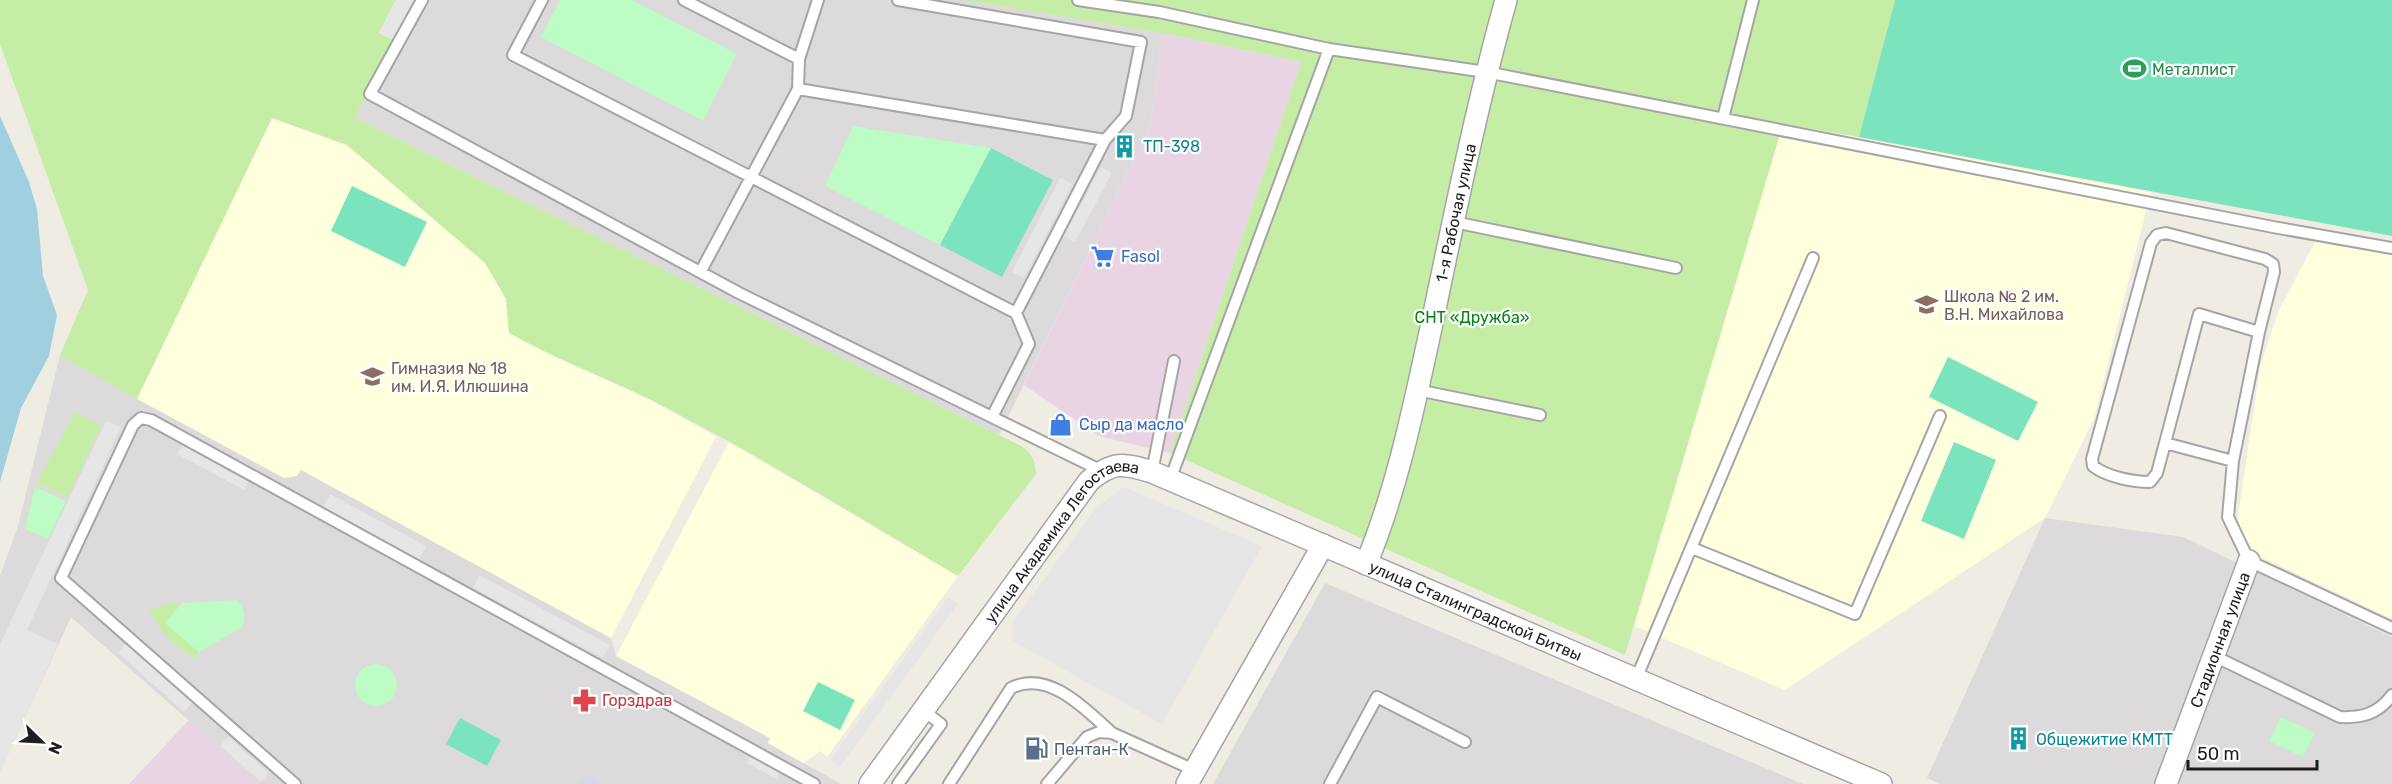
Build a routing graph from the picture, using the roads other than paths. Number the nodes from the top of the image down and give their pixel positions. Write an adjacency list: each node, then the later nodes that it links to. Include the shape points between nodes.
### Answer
1 (422, 0): 23 (lane, via 370,94)
2 (542, 0): 18 (lane, via 513,55)
3 (684, 0): 13 (lane)
4 (818, 0): 13 (lane)
5 (898, 0): 10 (lane)
6 (1078, 0): 11 (lane)
7 (1161, 0): 11 (lane)
8 (1506, 0): 14 (street, 1-я Рабочая улица)
9 (1753, 0): 16 (lane)
10 (958, 5): 17 (lane, via 1141,42 1126,116)
11 (1159, 12): 12 (lane)
12 (1329, 49): 14 (lane); 34 (lane)
13 (799, 59): 15 (lane)
14 (1486, 72): 16 (lane); 19 (street, 1-я Рабочая улица)
15 (798, 89): 17 (lane); 18 (lane)
16 (1723, 118): 20 (lane)
17 (1105, 140): 24 (lane)
18 (750, 177): 23 (lane); 24 (lane)
19 (1454, 222): 22 (lane); 27 (street, 1-я Рабочая улица)
20 (2392, 248)
21 (1813, 258): 36 (lane)
22 (1676, 268)
23 (700, 271): 30 (lane)
24 (1016, 313): 30 (lane, via 1029,344)
25 (2259, 332): 31 (lane, via 2199,314); 31 (lane, via 2273,264 2166,233 2157,235 2151,243 2093,466 2099,471 2150,482 2157,473); 32 (lane)
26 (1174, 361): 34 (lane)
27 (1417, 390): 28 (lane); 38 (street, 1-я Рабочая улица, via 1379,532)
28 (1539, 414)
29 (1940, 416): 36 (lane, via 1855,614)
30 (992, 417): 33 (lane)
31 (2164, 443): 32 (lane)
32 (2233, 461): 37 (lane, via 2228,517)
33 (1102, 471): 34 (street, улица Академика Легостаева, via 1117,464); 43 (street, улица Академика Легостаева, via 1089,481)
34 (1161, 476): 35 (street, улица Академика Легостаева)
35 (1323, 545): 38 (street, улица Сталинградской Битвы); 46 (street)
36 (1692, 548): 41 (lane)
37 (2249, 561): 39 (lane); 40 (street, Стадионная улица)
38 (1366, 564): 41 (street, улица Сталинградской Битвы)
39 (2392, 628)
40 (2214, 656): 42 (lane, via 2340,717 2365,715); 55 (street, Стадионная улица)
41 (1636, 679): 48 (street, улица Сталинградской Битвы)
42 (2392, 695)
43 (924, 711): 50 (street, улица Академика Легостаева); 51 (lane, via 941,724)
44 (1112, 733): 46 (lane); 52 (lane, via 1057,690 1036,681 1023,682 1011,688); 53 (lane, via 1099,732 1088,737)
45 (1465, 742): 54 (lane, via 1377,697)
46 (1191, 777)
47 (809, 783): 49 (lane, via 151,420 141,418 133,425 61,578)
48 (1877, 783)
49 (295, 784)
50 (870, 784)
51 (898, 784)
52 (949, 784)
53 (1047, 784)
54 (1330, 784)
55 (2166, 784)

